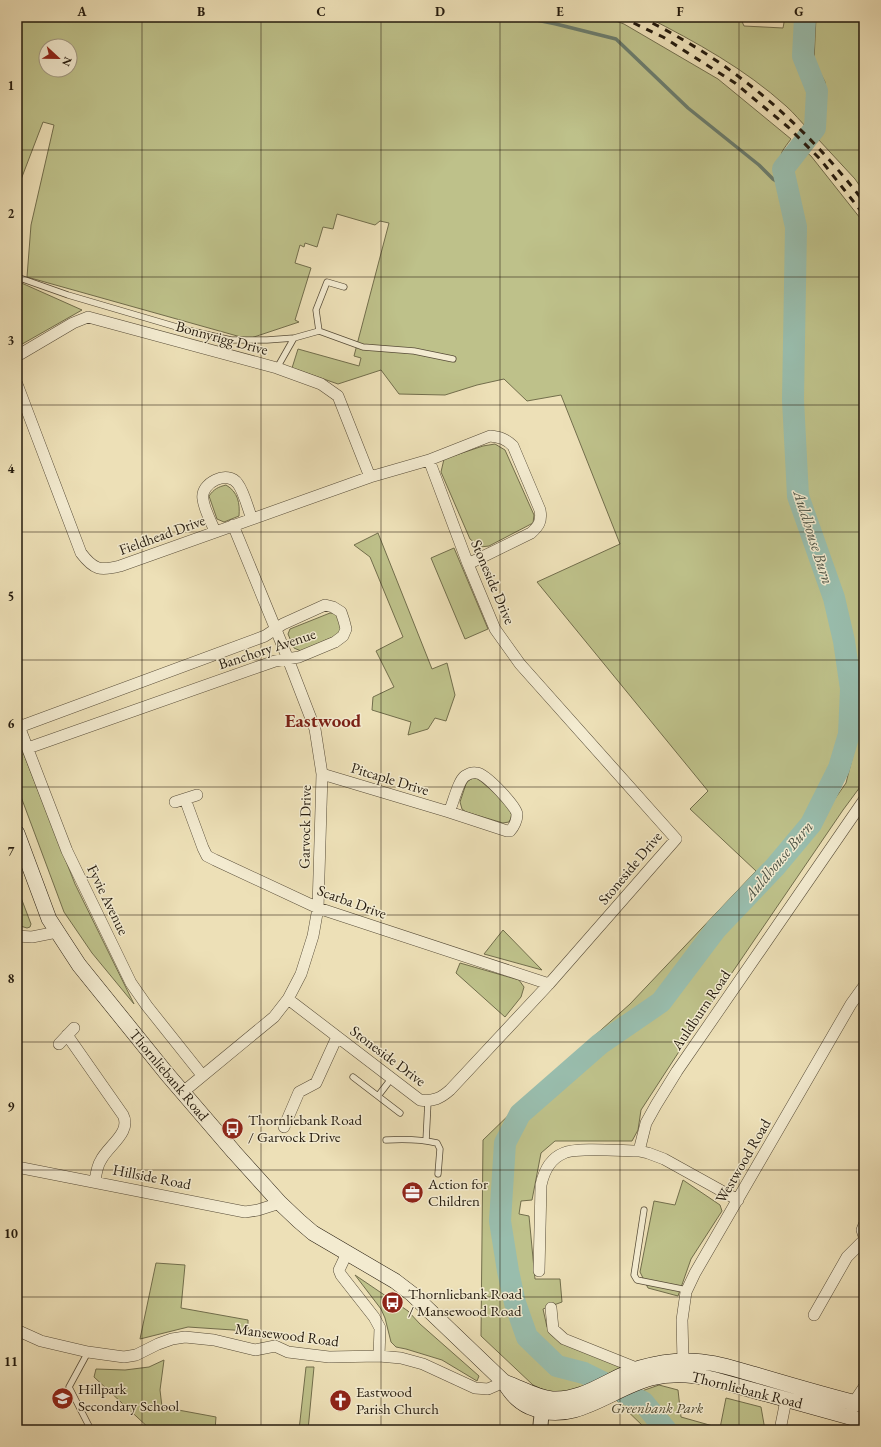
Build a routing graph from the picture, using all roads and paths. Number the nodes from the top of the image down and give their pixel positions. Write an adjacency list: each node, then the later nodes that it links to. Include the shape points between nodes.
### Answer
1 (17, 277): 4 (lane, via 76,298 231,340)
2 (344, 287): 3 (lane, via 327,282 316,310)
3 (319, 331): 4 (lane); 6 (lane, via 363,347 414,351)
4 (294, 338): 7 (lane)
5 (17, 356): 7 (street, Bonnyrigg Drive, via 88,317)
6 (453, 360)
7 (277, 368): 10 (street, Bonnyrigg Drive, via 321,384 338,396)
8 (17, 384): 13 (street, Fieldhead Drive, via 81,553 90,565 105,570 120,566)
9 (429, 460): 10 (street, Fieldhead Drive); 14 (street, Stoneside Drive); 14 (street, Fieldhead Drive, via 490,436 508,441 513,446 540,510 542,519 531,534)
10 (370, 477): 11 (street, Fieldhead Drive)
11 (252, 519): 12 (street, Fieldhead Drive); 13 (street, via 238,483 225,477 218,479 203,491 203,499)
12 (233, 525): 13 (street, Fieldhead Drive); 15 (street, Garvock Drive)
13 (215, 531)
14 (468, 564): 27 (street, Stoneside Drive, via 492,625 506,646 676,840)
15 (275, 629): 16 (street, Garvock Drive); 16 (street, Banchory Avenue, via 325,605 341,612 346,629 343,636 335,642); 17 (street, Banchory Avenue, via 266,636)
16 (288, 659): 18 (street, Banchory Avenue, via 275,661); 19 (street, Garvock Drive, via 315,729)
17 (18, 724): 18 (street, Fyvie Avenue)
18 (28, 748): 32 (street, Fyvie Avenue, via 67,851 132,983)
19 (322, 774): 22 (street, Pitcaple Drive); 24 (street, Garvock Drive)
20 (197, 795): 24 (street, Scarba Drive, via 180,801 207,856)
21 (864, 800): 42 (street, Auldburn Road, via 677,1071 646,1123)
22 (450, 812): 22 (street, Pitcaple Drive, via 461,780 471,773 478,773 508,800 517,814 513,828 507,831)
23 (17, 833): 25 (main road, Thornliebank Road, via 49,918)
24 (318, 908): 27 (street, Scarba Drive); 29 (street, Garvock Drive, via 313,936 301,974)
25 (57, 932): 26 (street); 35 (main road, Thornliebank Road, via 99,991)
26 (17, 936)
27 (549, 984): 37 (street, Stoneside Drive, via 450,1090 440,1098)
28 (864, 986): 46 (street, Westwood Road, via 851,1004)
29 (288, 999): 30 (street, Stoneside Drive); 32 (street, Garvock Drive, via 274,1017)
30 (337, 1037): 34 (street, Stoneside Drive); 39 (street, via 316,1083 299,1092)
31 (59, 1044): 45 (street, via 71,1031 126,1121 123,1131 101,1160)
32 (202, 1075): 35 (street, Garvock Drive)
33 (353, 1077): 36 (lane)
34 (391, 1079): 36 (lane); 37 (street, Stoneside Drive, via 420,1100)
35 (183, 1092): 47 (main road, Thornliebank Road)
36 (378, 1096): 38 (lane)
37 (428, 1101): 41 (lane)
38 (400, 1113)
39 (284, 1126)
40 (386, 1140): 41 (lane)
41 (426, 1141): 44 (lane, via 437,1143 440,1149)
42 (639, 1151): 46 (street, via 664,1160); 53 (street, via 565,1152 549,1164 541,1184)
43 (17, 1167): 45 (street, Hillside Road)
44 (438, 1174)
45 (95, 1181): 47 (street, Hillside Road, via 245,1212)
46 (738, 1200): 54 (street, Westwood Road)
47 (280, 1202): 52 (main road, Thornliebank Road, via 314,1233)
48 (644, 1210): 54 (lane, via 634,1276 638,1280)
49 (864, 1225): 50 (street)
50 (864, 1236)
51 (864, 1240): 56 (street, via 847,1257)
52 (347, 1253): 59 (street, via 339,1270 380,1328); 62 (main road, Thornliebank Road, via 412,1294)
53 (539, 1271)
54 (687, 1290): 61 (street, Westwood Road, via 682,1320)
55 (552, 1308): 60 (street, via 554,1329 564,1339)
56 (814, 1315)
57 (17, 1333): 58 (street, Mansewood Road, via 21,1332)
58 (88, 1352): 59 (street, Mansewood Road, via 124,1357 136,1355 172,1339 185,1337 214,1340 255,1350 275,1346 288,1352 329,1357); 70 (lane, via 68,1387)
59 (379, 1356): 62 (street, Mansewood Road, via 423,1364 475,1388 488,1389)
60 (639, 1368): 61 (main road, Thornliebank Road); 64 (main road, Thornliebank Road, via 615,1379)
61 (683, 1368): 64 (main road, Thornliebank Road); 65 (main road, Thornliebank Road, via 698,1376); 66 (main road, Thornliebank Road, via 697,1361)
62 (504, 1382): 67 (main road, Thornliebank Road, via 533,1395)
63 (864, 1387): 66 (street)
64 (595, 1395): 67 (main road, Thornliebank Road, via 564,1398)
65 (786, 1400): 68 (main road, Thornliebank Road); 72 (street)
66 (859, 1403): 68 (street)
67 (543, 1405): 71 (street)
68 (849, 1417): 69 (main road, Thornliebank Road)
69 (864, 1421)
70 (91, 1430)
71 (540, 1430)
72 (780, 1430)

